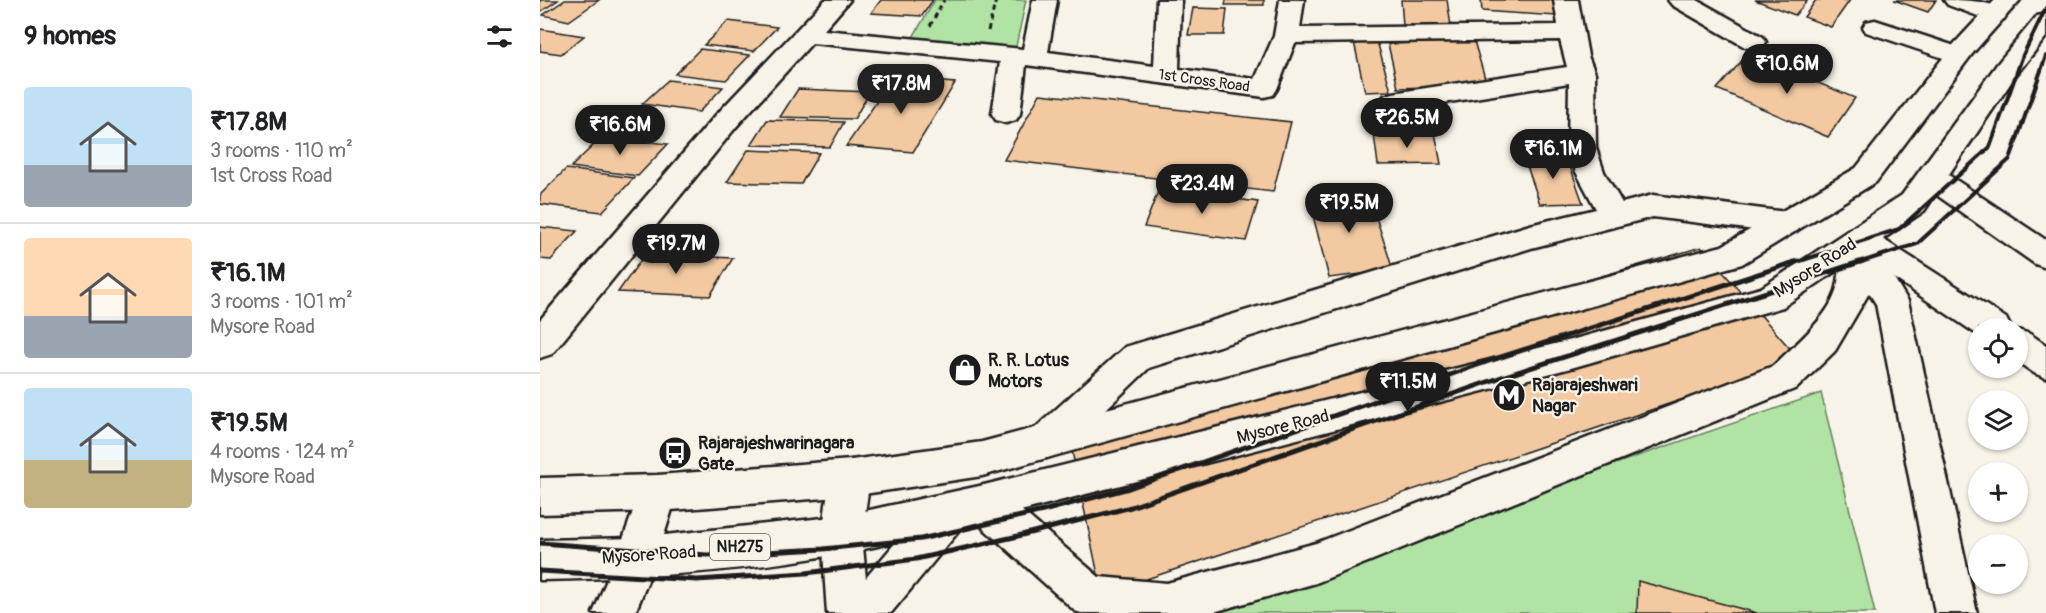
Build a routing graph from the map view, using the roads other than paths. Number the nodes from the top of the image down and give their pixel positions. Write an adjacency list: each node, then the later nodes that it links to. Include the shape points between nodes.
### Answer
1 (838, 0): 12 (main road)
2 (1045, 0): 16 (main road)
3 (1169, 0): 18 (main road)
4 (1292, 0): 13 (main road)
5 (1566, 0): 11 (main road)
6 (1680, 0): 14 (main road)
7 (1956, 0): 8 (main road)
8 (2001, 7): 15 (main road)
9 (2046, 21): 21 (main road, Mysore Road)
10 (1875, 27): 15 (main road)
11 (1571, 32): 13 (main road); 17 (main road)
12 (804, 35): 16 (main road, 1st Cross Road); 27 (main road, via 726,121)
13 (1286, 36): 18 (main road, 1st Cross Road, via 1264,89)
14 (1754, 42)
15 (1958, 55): 23 (main road, via 1866,175)
16 (1024, 57): 18 (main road, 1st Cross Road); 20 (main road)
17 (1582, 73): 19 (main road); 22 (main road, via 1582,148 1590,172)
18 (1166, 76)
19 (1393, 102)
20 (1006, 114)
21 (1931, 177): 24 (main road, Mysore Road, via 1913,203); 25 (main road)
22 (1614, 215): 23 (main road, via 1653,206); 30 (main road, via 1137,357)
23 (1786, 223): 30 (main road, via 1731,256)
24 (1858, 245): 26 (main road); 34 (main road, Mysore Road, via 1771,298 1572,354); 34 (main road, via 1852,295 1823,341 1785,377 1316,563 1167,604 1090,596); 41 (main road, via 1892,301)
25 (2046, 256)
26 (1978, 318)
27 (540, 344)
28 (2028, 351): 29 (main road)
29 (2046, 363)
30 (1047, 441): 31 (main road, via 982,459)
31 (851, 478): 32 (main road); 35 (main road)
32 (658, 493): 33 (main road); 36 (main road)
33 (540, 496)
34 (968, 506): 35 (main road, Mysore Road); 40 (main road, via 903,564)
35 (842, 536): 36 (main road, Mysore Road / NH275); 39 (main road)
36 (637, 558): 37 (main road, Mysore Road / NH275); 38 (main road)
37 (540, 560)
38 (614, 613)
39 (848, 613)
40 (864, 613)
41 (1956, 613)

